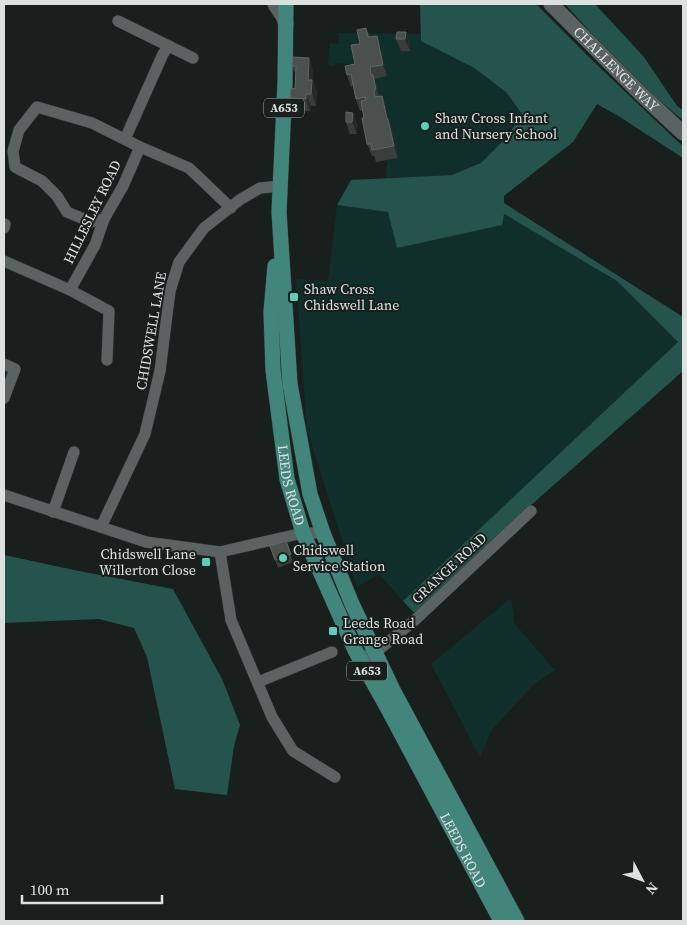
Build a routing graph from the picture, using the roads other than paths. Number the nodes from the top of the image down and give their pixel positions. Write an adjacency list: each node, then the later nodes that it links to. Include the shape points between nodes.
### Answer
1 (275, 4): 5 (main road)
2 (286, 4): 5 (main road, LEEDS ROAD / A653)
3 (551, 4): 8 (main road, CHALLENGE WAY)
4 (118, 21): 6 (street)
5 (286, 24): 11 (main road, LEEDS ROAD / A653)
6 (169, 46): 7 (street); 9 (street)
7 (193, 58)
8 (683, 133)
9 (125, 139): 10 (street); 14 (street, via 92,123 37,106 18,130 13,151 15,167 42,182 57,196 67,212 91,222)
10 (140, 147): 12 (street, via 189,168); 14 (street, HILLESLEY ROAD)
11 (281, 186): 12 (street, CHIDSWELL LANE, via 260,188); 13 (main road, LEEDS ROAD / A653)
12 (231, 208): 24 (street, CHIDSWELL LANE, via 204,228 179,262 170,291 160,371 146,434)
13 (279, 212): 25 (main road, LEEDS ROAD / A653, via 271,312 273,370 287,479); 26 (main road, LEEDS ROAD / A653, via 290,384 310,494)
14 (104, 219): 16 (street, HILLESLEY ROAD, via 95,245)
15 (4, 261): 16 (street)
16 (70, 290): 17 (street, via 109,311)
17 (107, 360)
18 (4, 364): 19 (street, via 14,369)
19 (4, 398)
20 (74, 452): 23 (street)
21 (4, 496): 23 (street)
22 (531, 511): 29 (street, GRANGE ROAD, via 416,620)
23 (53, 512): 24 (street)
24 (101, 526): 27 (street, via 146,542)
25 (303, 533): 26 (street); 27 (street); 30 (main road, LEEDS ROAD / A653)
26 (323, 533): 29 (main road, LEEDS ROAD / A653)
27 (220, 552): 31 (street, via 231,620)
28 (332, 652): 31 (street)
29 (376, 652): 30 (street, GRANGE ROAD); 34 (main road, LEEDS ROAD / A653, via 393,690)
30 (359, 658): 33 (main road, LEEDS ROAD / A653)
31 (258, 682): 32 (street, via 272,717 293,751)
32 (335, 777)
33 (502, 921)
34 (517, 921)

